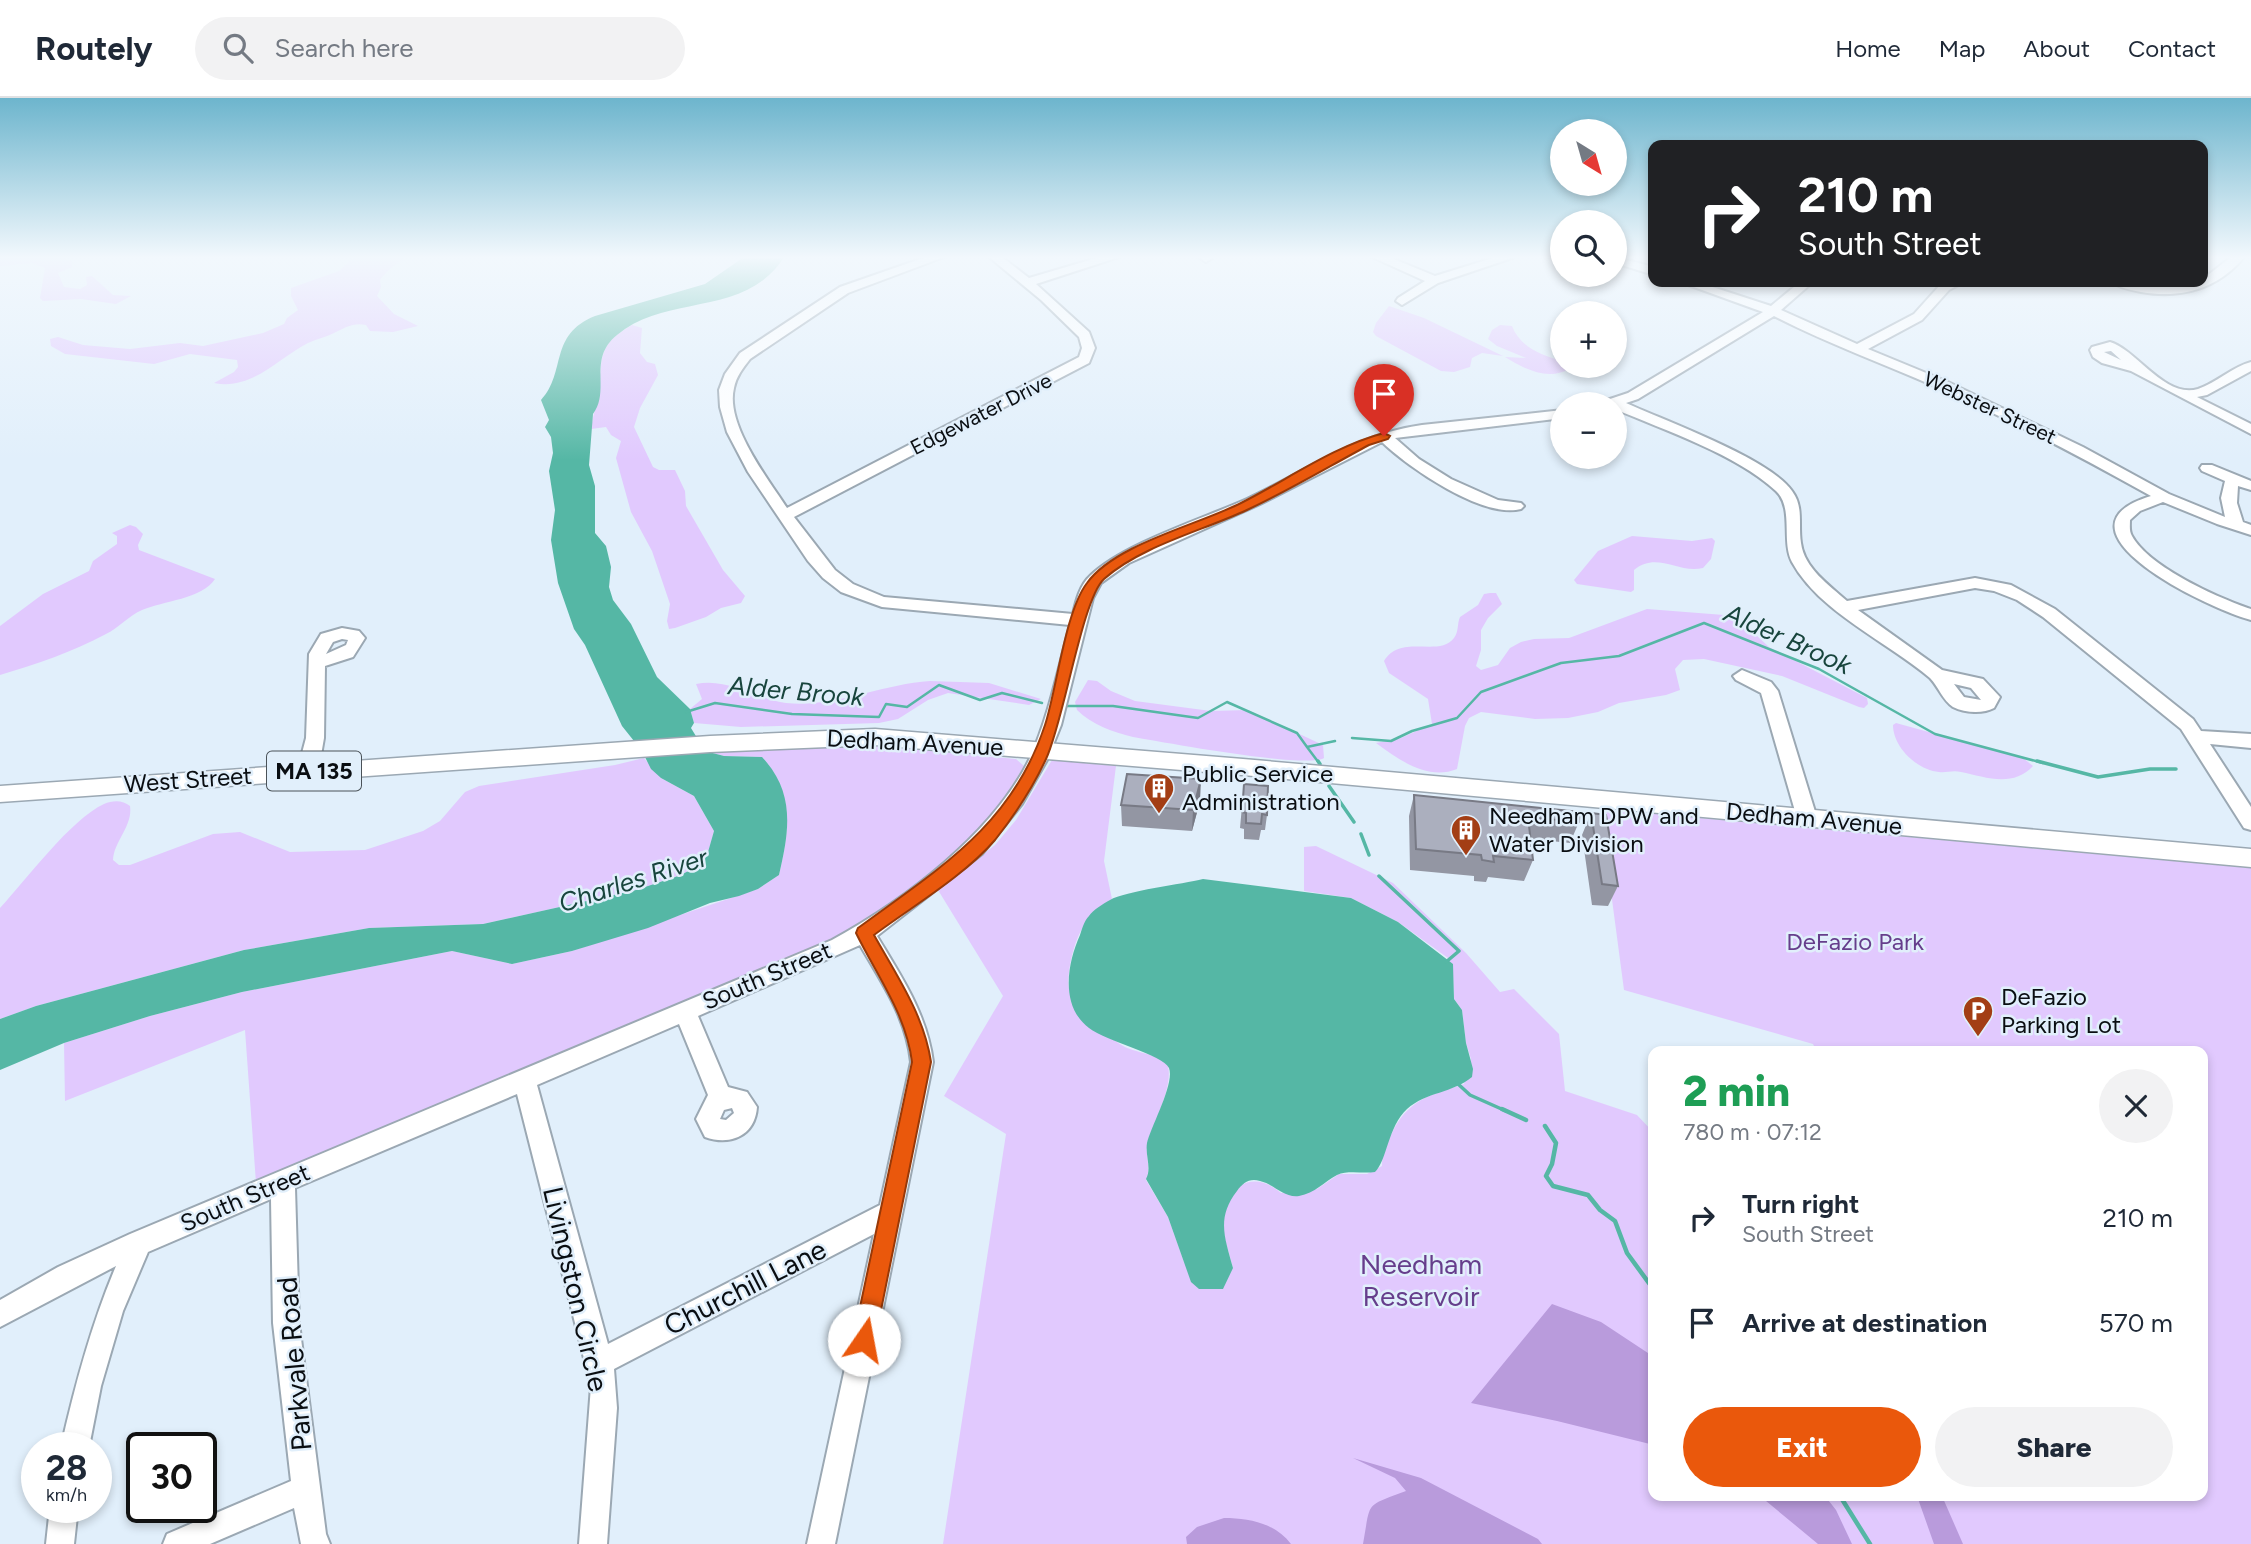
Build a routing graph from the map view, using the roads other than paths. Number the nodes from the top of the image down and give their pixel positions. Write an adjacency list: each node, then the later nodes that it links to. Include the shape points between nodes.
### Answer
1 (792, 324): 20 (street, via 745,356 726,390 734,432)
2 (1072, 324): 20 (street, Edgewater Drive, via 1089,343 1084,360)
3 (1752, 324): 10 (street)
4 (1804, 324): 6 (street, Webster Street)
5 (1904, 324): 6 (street)
6 (1858, 349): 18 (street, Webster Street, via 2006,414)
7 (2251, 366): 9 (street, via 2202,392)
8 (2135, 368): 9 (street)
9 (2183, 395): 13 (street)
10 (1627, 398)
11 (1627, 411): 22 (street, via 1772,478 1792,504 1793,545 1800,562)
12 (1550, 415): 14 (street, South Street)
13 (2251, 430)
14 (1384, 436): 19 (street, via 1409,462 1446,484 1495,506); 24 (street, South Street, via 1255,501 1115,563 1092,584)
15 (2207, 468): 16 (street)
16 (2233, 480): 17 (street); 21 (street, via 2228,491 2232,517)
17 (2251, 486)
18 (2164, 497): 21 (street, Webster Street); 23 (street, via 2134,507 2122,518 2122,537 2150,563 2207,597)
19 (1516, 506)
20 (785, 515): 24 (street, via 829,574 847,588 882,602)
21 (2244, 528)
22 (1842, 607): 26 (street); 28 (street, via 1968,583 2009,590 2049,613 2181,718)
23 (2251, 615)
24 (1078, 620): 31 (street, South Street)
25 (317, 662): 32 (street, via 315,746)
26 (1937, 675)
27 (1742, 676): 34 (street, via 1769,691)
28 (2198, 737): 29 (street); 35 (street)
29 (2251, 741)
30 (628, 750): 31 (main road, Dedham Avenue / MA 135, via 862,737); 32 (main road, West Street / MA 135)
31 (1043, 751): 34 (main road, Dedham Avenue / MA 135); 37 (street, South Street, via 983,842)
32 (306, 772): 33 (main road, West Street / MA 135)
33 (0, 794)
34 (1807, 818): 36 (main road, Dedham Avenue / MA 135)
35 (2251, 823)
36 (2251, 859)
37 (864, 933): 38 (street, South Street); 42 (street, via 906,1007 921,1054)
38 (685, 1011): 39 (street, South Street); 40 (street)
39 (524, 1079): 41 (street, South Street); 45 (street, Livingston Circle)
40 (721, 1099)
41 (283, 1182): 43 (street, South Street); 47 (street, Parkvale Road, via 286,1323)
42 (891, 1212): 45 (street, Churchill Lane); 53 (street)
43 (139, 1244): 44 (street, South Street, via 67,1276); 46 (street, via 110,1310)
44 (0, 1314)
45 (600, 1362): 52 (street, Livingston Circle, via 604,1408)
46 (78, 1432)
47 (307, 1488): 50 (street); 51 (street, Parkvale Road)
48 (62, 1523): 49 (street)
49 (60, 1544)
50 (177, 1544)
51 (316, 1544)
52 (593, 1544)
53 (821, 1544)

